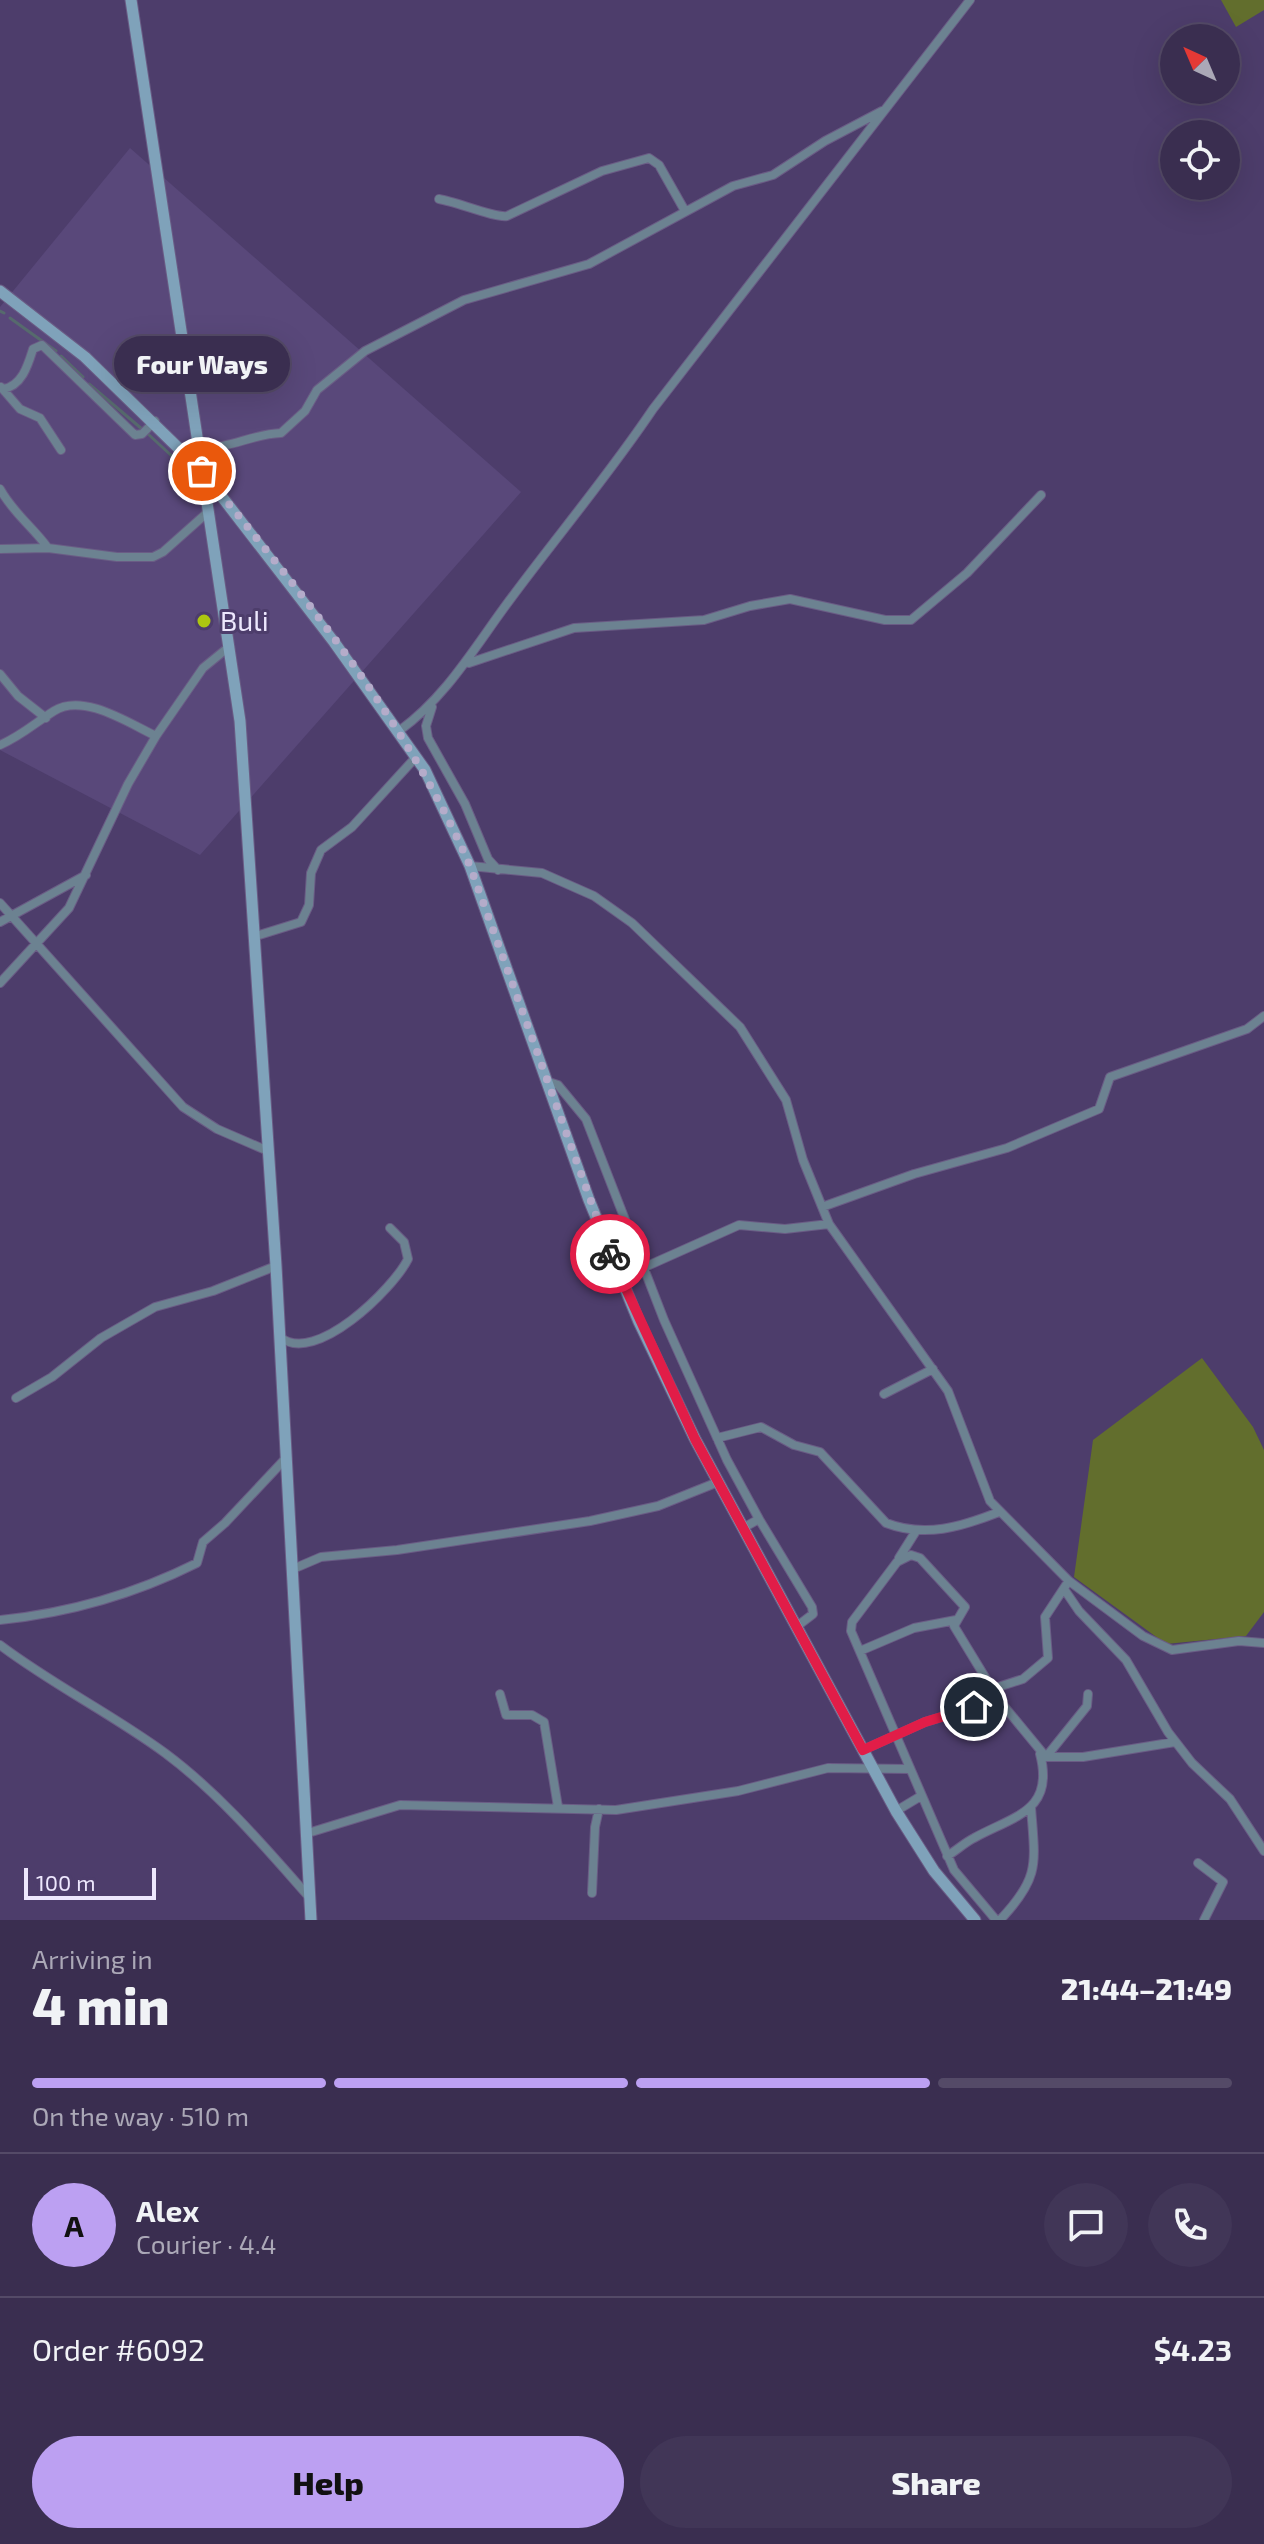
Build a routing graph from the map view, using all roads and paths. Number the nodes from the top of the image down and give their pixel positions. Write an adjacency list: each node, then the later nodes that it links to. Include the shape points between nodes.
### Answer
1 (131, 0): 9 (street)
2 (970, 0): 3 (street)
3 (887, 109): 5 (street, via 773,175 733,186); 18 (street, via 653,409)
4 (439, 199): 5 (street, via 507,216 602,171 649,158 659,165)
5 (685, 211): 9 (street, via 589,264 464,300 365,351 317,390 305,411 281,433 252,435 220,449)
6 (0, 291): 8 (street, via 85,357)
7 (1, 388): 8 (street, via 10,387 26,371 33,349 42,345 135,435); 10 (street, via 20,409 40,418)
8 (155, 421): 11 (street)
9 (199, 447): 11 (street)
10 (61, 450)
11 (202, 471): 14 (street); 22 (street)
12 (0, 489): 15 (street)
13 (1041, 495): 18 (street, via 967,573 904,622 790,599 704,620 574,628)
14 (208, 512): 15 (street, via 153,557); 17 (street)
15 (48, 548): 16 (street)
16 (0, 549)
17 (231, 645): 23 (street, via 203,668); 32 (street)
18 (467, 664): 20 (street)
19 (0, 674): 21 (street)
20 (432, 705): 22 (street); 27 (street, via 428,738)
21 (46, 718): 23 (street, via 61,707 91,707); 24 (street)
22 (399, 731): 25 (street)
23 (156, 736): 28 (street)
24 (0, 745)
25 (416, 757): 26 (street); 32 (street, via 352,827 321,850 301,922)
26 (470, 866): 27 (street); 36 (street)
27 (498, 870): 38 (street, via 542,873 594,896 632,923 721,1005 761,1056 786,1100)
28 (86, 874): 30 (street); 33 (street, via 69,908)
29 (0, 903): 30 (street)
30 (11, 916): 31 (street); 33 (street)
31 (0, 922)
32 (256, 936): 37 (street)
33 (36, 945): 34 (street); 37 (street, via 183,1107)
34 (0, 983)
35 (1264, 1016): 38 (street, via 1247,1029 1110,1077 1099,1109 1007,1148)
36 (546, 1081): 42 (street, via 558,1085 586,1119); 43 (street)
37 (268, 1151): 41 (street)
38 (822, 1207): 39 (street)
39 (829, 1224): 42 (street, via 785,1229 739,1225); 45 (street)
40 (390, 1228): 44 (street, via 404,1242 408,1259 365,1309 315,1341 292,1344)
41 (276, 1266): 44 (street); 47 (street, via 155,1307)
42 (645, 1267): 43 (street); 48 (street)
43 (622, 1283): 50 (street)
44 (280, 1337): 49 (street)
45 (933, 1369): 46 (street); 51 (street, via 948,1391 990,1501)
46 (884, 1394)
47 (16, 1398)
48 (717, 1438): 52 (street); 54 (street, via 761,1427 820,1452 886,1523)
49 (287, 1457): 56 (street); 58 (street, via 203,1542 197,1563 134,1592 56,1613)
50 (718, 1482): 53 (street); 56 (street, via 658,1506 590,1521 321,1557)
51 (999, 1512): 54 (street, via 958,1528); 57 (street)
52 (759, 1519): 53 (street); 60 (street, via 812,1607 813,1614)
53 (743, 1528): 60 (street)
54 (916, 1531): 55 (street)
55 (897, 1562): 59 (street, via 911,1555 920,1558 960,1597 965,1607); 63 (street, via 850,1626)
56 (293, 1569): 79 (street)
57 (1066, 1585): 61 (street, via 1172,1650); 64 (street, via 1045,1617 1048,1658 1023,1679); 69 (street, via 1079,1611 1126,1660)
58 (0, 1620)
59 (956, 1620): 63 (street, via 914,1628); 64 (street, via 954,1626)
60 (796, 1627): 70 (street)
61 (1264, 1643)
62 (0, 1645): 84 (street, via 188,1771 222,1800)
63 (860, 1651): 68 (street)
64 (992, 1689): 67 (street)
65 (500, 1694): 75 (street, via 506,1715 532,1715 544,1722)
66 (1088, 1694): 71 (street, via 1087,1706)
67 (999, 1700): 68 (street); 71 (street)
68 (896, 1733): 70 (street); 73 (street)
69 (1175, 1742): 71 (street, via 1083,1757); 80 (street, via 1230,1799)
70 (863, 1750): 72 (street)
71 (1043, 1756): 76 (street, via 1042,1791)
72 (873, 1768): 73 (street); 77 (street, via 828,1768 723,1794); 78 (street)
73 (910, 1769): 74 (street)
74 (921, 1796): 78 (street); 81 (street)
75 (558, 1807): 77 (street); 79 (street, via 400,1805)
76 (1031, 1807): 81 (street); 87 (street, via 1030,1882)
77 (599, 1809): 83 (street)
78 (896, 1811): 86 (street, via 934,1871)
79 (308, 1833): 84 (street)
80 (1264, 1851)
81 (947, 1856): 87 (street, via 969,1892)
82 (1198, 1863): 88 (street, via 1223,1882)
83 (592, 1893)
84 (310, 1897): 85 (street)
85 (311, 1920)
86 (975, 1920)
87 (998, 1920)
88 (1204, 1920)

